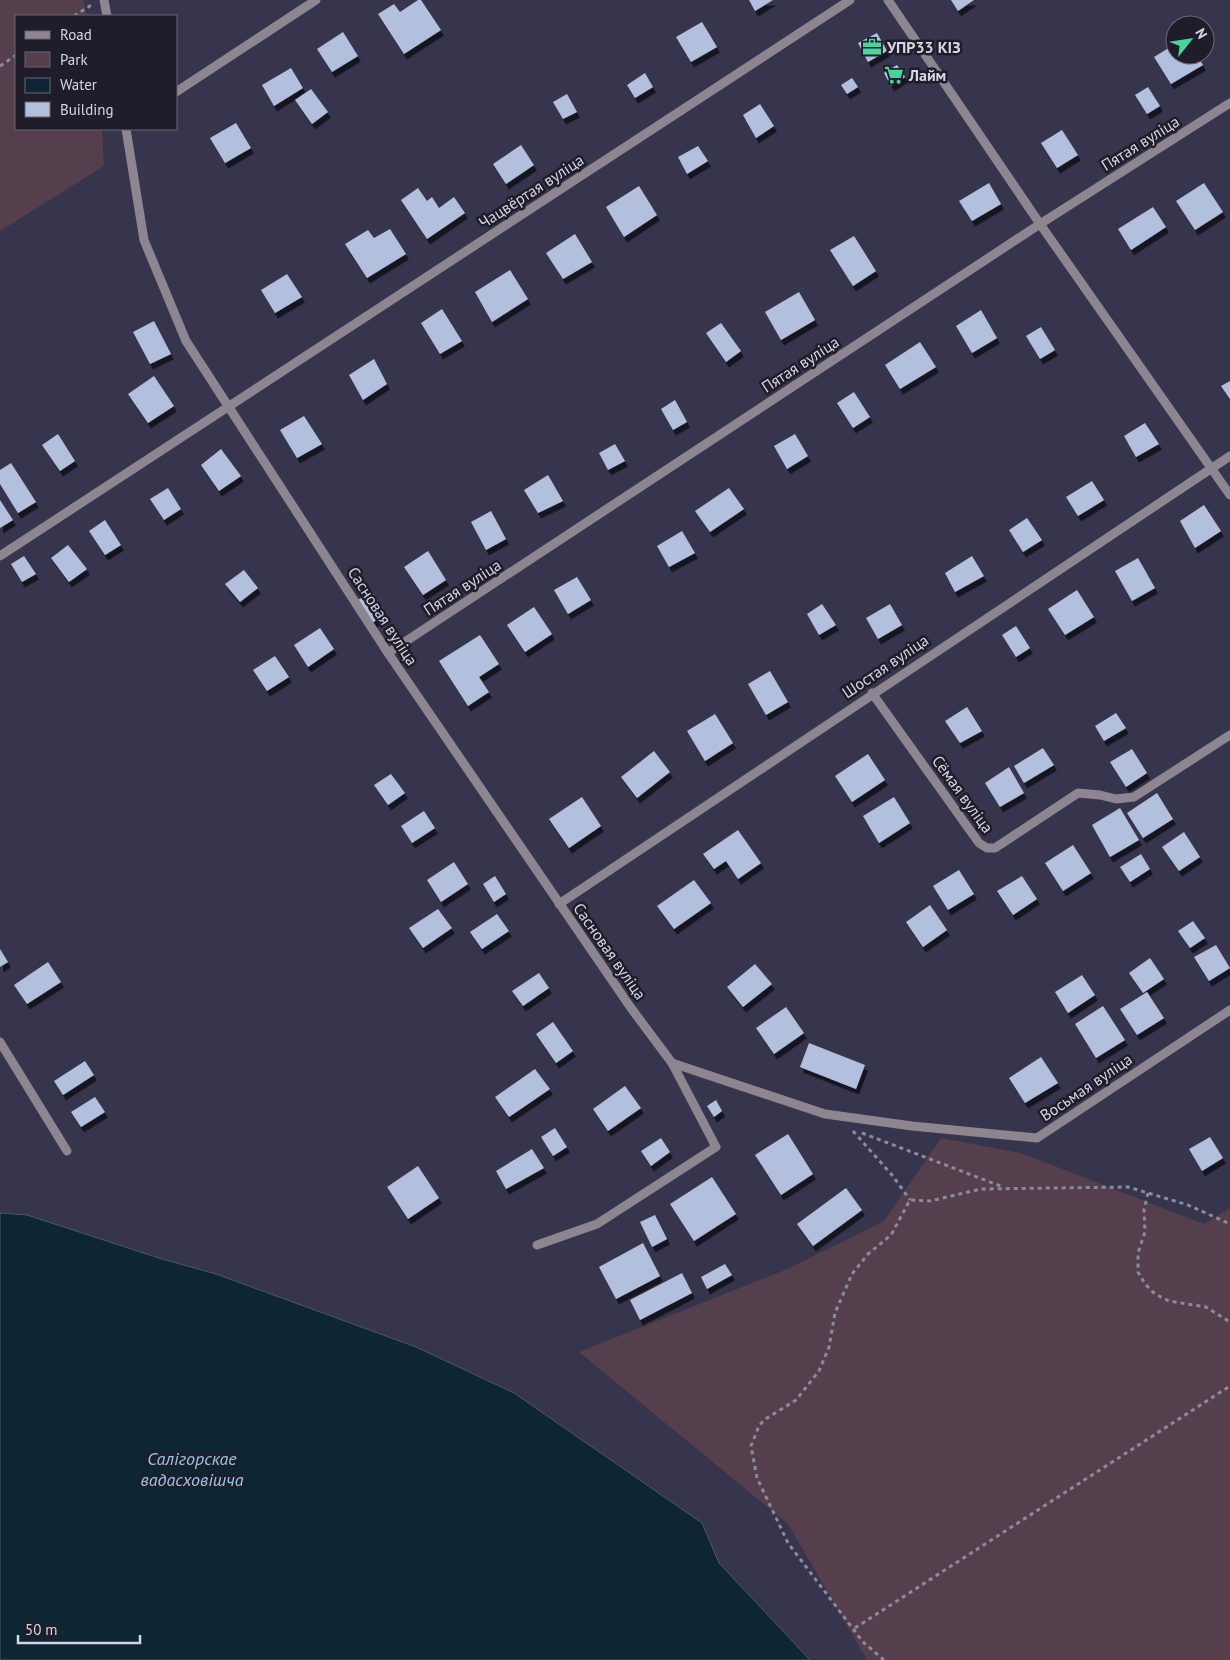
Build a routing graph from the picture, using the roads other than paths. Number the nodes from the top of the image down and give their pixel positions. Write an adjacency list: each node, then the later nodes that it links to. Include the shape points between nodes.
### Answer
1 (104, 0): 5 (street)
2 (316, 0): 6 (street)
3 (850, 0): 10 (street, Чацвёртая вуліца)
4 (888, 0): 9 (street)
5 (107, 15)
6 (178, 91)
7 (1230, 103): 9 (street, Пятая вуліца)
8 (126, 130): 10 (street, Сасновая вуліца, via 144,240 186,341)
9 (1040, 224): 12 (street); 15 (street, Пятая вуліца)
10 (228, 407): 14 (street); 15 (street, Сасновая вуліца)
11 (1230, 456): 12 (street, Шостая вуліца)
12 (1212, 467): 13 (street); 16 (street, Шостая вуліца)
13 (1230, 495)
14 (0, 556)
15 (388, 653): 18 (street, Сасновая вуліца)
16 (872, 693): 17 (street, Сёмая вуліца, via 979,843 987,848 995,848 1078,793 1116,799 1134,797); 18 (street, Шостая вуліца)
17 (1230, 735)
18 (559, 904): 21 (street, Сасновая вуліца)
19 (1230, 1010): 21 (street, Восьмая вуліца, via 1038,1138 825,1114)
20 (0, 1042): 22 (street)
21 (672, 1063): 23 (street, Сасновая вуліца, via 716,1147 597,1224)
22 (66, 1151)
23 (537, 1245)

